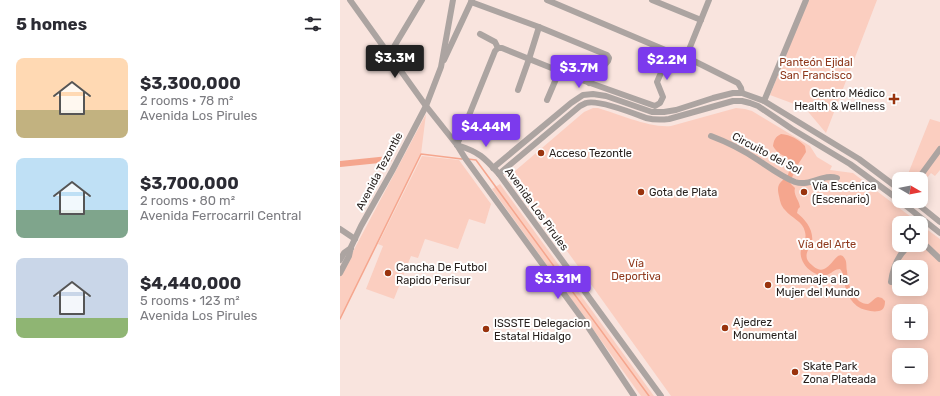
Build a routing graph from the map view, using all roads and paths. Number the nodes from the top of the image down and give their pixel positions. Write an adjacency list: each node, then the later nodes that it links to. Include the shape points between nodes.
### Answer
1 (350, 0): 14 (street)
2 (422, 0): 14 (street)
3 (453, 0): 17 (street)
4 (547, 0): 13 (street)
5 (652, 0): 9 (street)
6 (709, 0): 9 (street)
7 (806, 0): 24 (street)
8 (472, 1): 10 (street); 17 (street)
9 (701, 20): 15 (street)
10 (539, 27): 16 (street); 19 (street, via 610,58)
11 (480, 34): 12 (street, via 495,42)
12 (498, 48): 16 (street); 28 (street)
13 (670, 52): 15 (street); 19 (street, via 657,82 663,97 655,106)
14 (389, 55): 25 (street)
15 (686, 57): 21 (street, via 738,83)
16 (529, 59): 18 (street); 20 (street)
17 (441, 67): 25 (street, Avenida Tezontle)
18 (559, 72): 19 (street); 22 (street)
19 (589, 83)
20 (518, 90)
21 (742, 93): 23 (street); 24 (street)
22 (547, 100)
23 (704, 100): 26 (street); 30 (street, via 676,110 652,112 606,96 583,96 571,103)
24 (764, 101): 34 (street, via 859,159)
25 (426, 106): 28 (street); 41 (street, Avenida Tezontle)
26 (707, 108): 32 (street, via 661,120 646,118 602,103 586,103); 35 (street, via 733,101 750,102 850,164)
27 (711, 136): 33 (street, Circuito del Sol, via 796,182 804,183 833,176)
28 (457, 145): 30 (street, Avenida Los Pirules, via 478,153); 49 (street, via 586,324)
29 (940, 149): 31 (street)
30 (493, 168): 32 (street, Avenida Los Pirules)
31 (923, 172)
32 (499, 174): 50 (street, Avenida Los Pirules)
33 (838, 178)
34 (892, 185)
35 (892, 196)
36 (908, 208): 40 (street)
37 (923, 208): 38 (street)
38 (940, 222)
39 (340, 229): 41 (street)
40 (940, 233)
41 (355, 239): 44 (street, Avenida Tezontle)
42 (928, 247): 45 (street)
43 (903, 252): 48 (street, via 895,263)
44 (344, 253): 46 (street, Avenida Tezontle); 47 (street, Avenida Tezontle)
45 (940, 258)
46 (340, 260)
47 (340, 273)
48 (891, 282)
49 (634, 396)
50 (661, 396)

